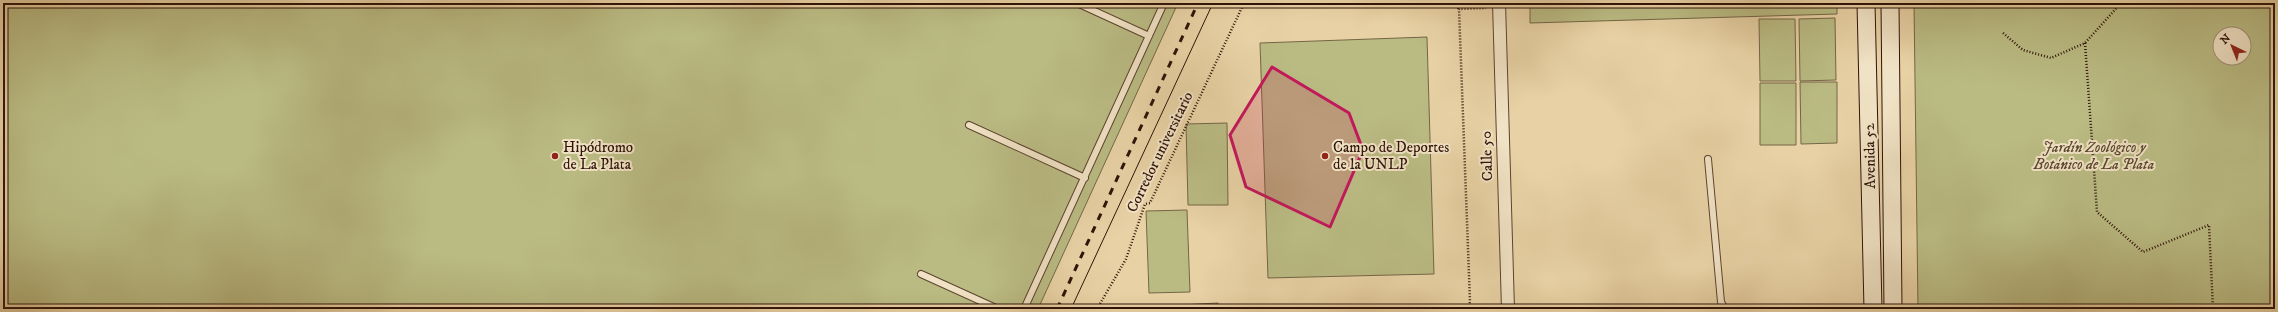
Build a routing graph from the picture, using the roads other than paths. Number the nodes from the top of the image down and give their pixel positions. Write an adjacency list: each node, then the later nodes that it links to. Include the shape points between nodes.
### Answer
1 (1077, 3): 6 (lane)
2 (1164, 3): 6 (lane)
3 (1866, 3): 15 (main road, Avenida 52)
4 (1890, 3): 16 (main road, Avenida 52)
5 (1499, 5): 13 (street, Calle 50)
6 (1149, 36): 9 (lane)
7 (969, 125): 9 (lane)
8 (1708, 159): 14 (lane, via 1721,302)
9 (1085, 178): 12 (lane)
10 (921, 274): 11 (lane)
11 (998, 309)
12 (1024, 309)
13 (1508, 309)
14 (1725, 309)
15 (1873, 309)
16 (1893, 309)

